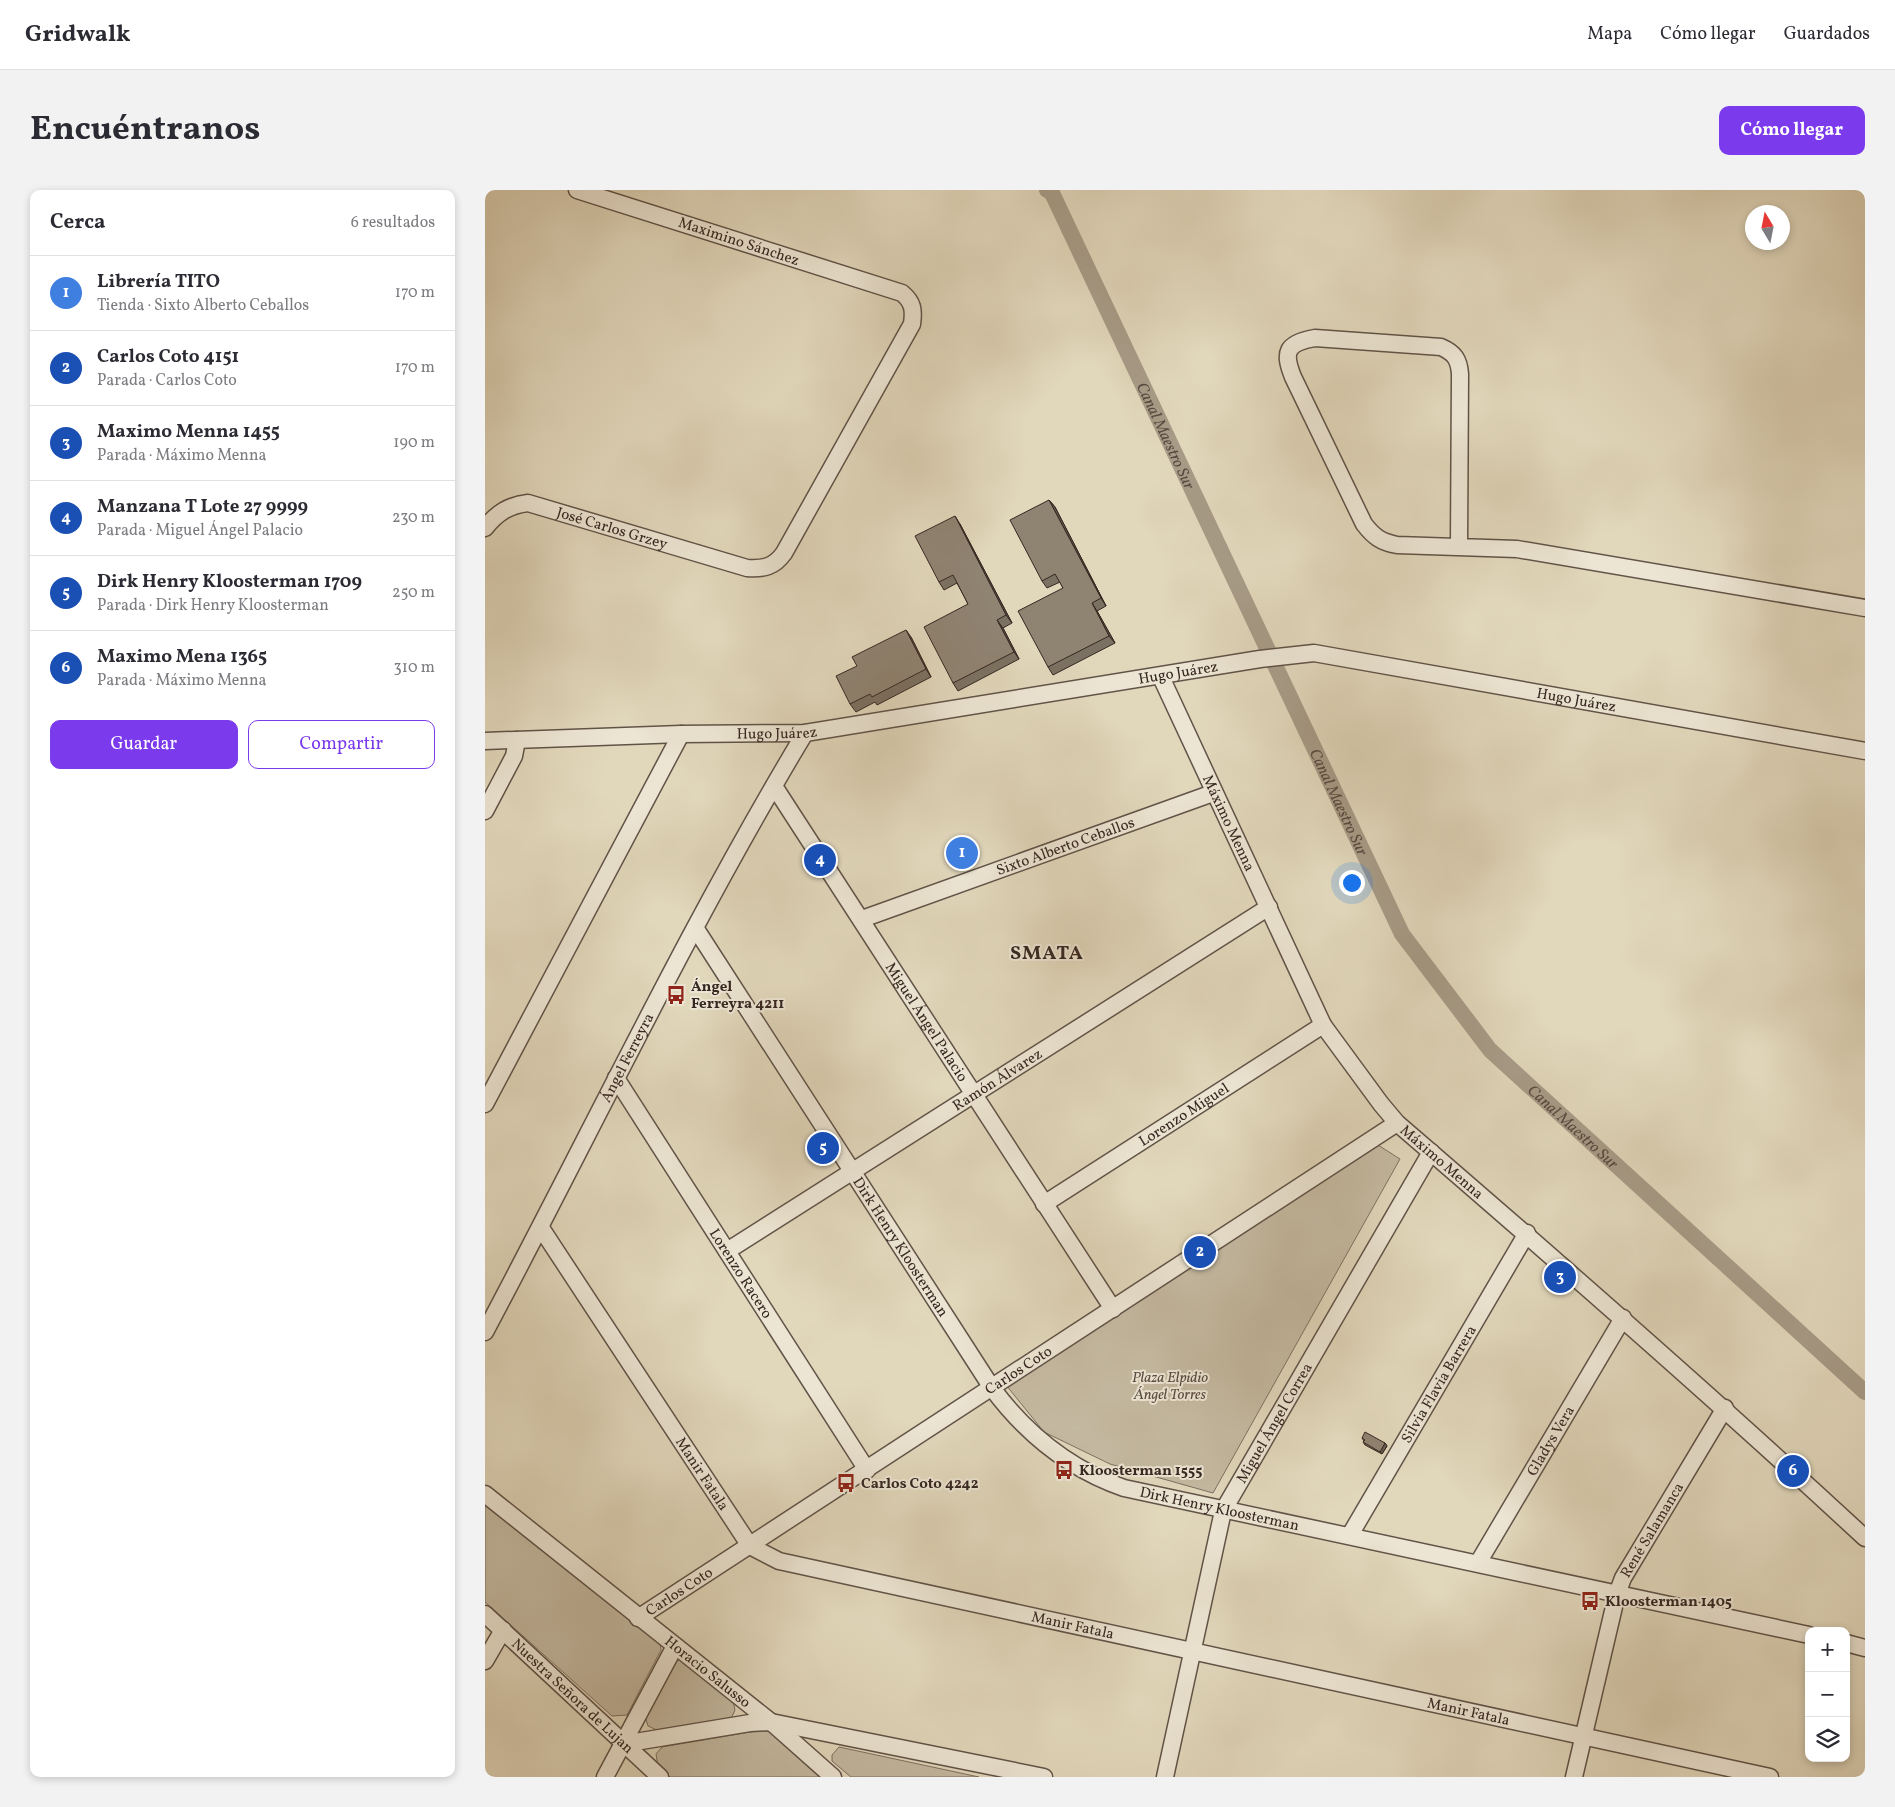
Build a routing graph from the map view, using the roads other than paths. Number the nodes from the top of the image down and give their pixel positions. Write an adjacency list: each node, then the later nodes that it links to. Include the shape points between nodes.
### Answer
1 (577, 190): 4 (street, Maximino Sánchez, via 902,293 910,299 912,324 784,553 770,566)
2 (485, 528): 4 (street, José Carlos Grzey, via 502,511 528,503)
3 (1459, 546): 3 (street, via 1460,374 1455,355 1441,347 1315,338 1292,346 1287,353 1287,361 1293,378 1364,524 1373,536 1397,545); 5 (street, via 1517,549)
4 (747, 568)
5 (1865, 608)
6 (1161, 677): 8 (street, Hugo Juárez); 11 (street, Hugo Juárez, via 1314,653); 13 (street, Máximo Menna)
7 (681, 734): 8 (street, Hugo Juárez); 9 (street, Hugo Juárez); 20 (street)
8 (805, 734): 12 (street, Ángel Ferreyra)
9 (517, 740): 10 (street, Hugo Juárez); 14 (street, via 514,756)
10 (485, 741)
11 (1865, 751)
12 (774, 786): 16 (street, Miguel Ángel Palacio); 17 (street, Ángel Ferreyra)
13 (1213, 793): 15 (street, Máximo Menna); 16 (street, Sixto Alberto Ceballos)
14 (485, 811)
15 (1269, 907): 18 (street, Máximo Menna); 21 (street, Ramón Álvarez)
16 (862, 919): 21 (street, Miguel Ángel Palacio)
17 (695, 930): 19 (street, Ángel Ferreyra); 24 (street, Dirk Henry Kloosterman)
18 (1323, 1025): 22 (street, Máximo Menna); 25 (street, Lorenzo Miguel)
19 (616, 1078): 26 (street, Ángel Ferreyra); 28 (street, Lorenzo Racero)
20 (487, 1093)
21 (973, 1095): 24 (street, Ramón Álvarez); 25 (street, Miguel Ángel Palacio)
22 (1397, 1123): 23 (street, Máximo Menna); 29 (street, Carlos Coto)
23 (1431, 1152): 27 (street, Máximo Menna); 36 (street, Miguel Ángel Correa)
24 (852, 1172): 28 (street, Ramón Álvarez); 32 (street, Dirk Henry Kloosterman)
25 (1044, 1204): 29 (street, Miguel Ángel Palacio)
26 (541, 1228): 31 (street, Ángel Ferreyra); 39 (street, Manir Fatala)
27 (1527, 1233): 30 (street, Máximo Menna); 37 (street, Silvia Flavia Barrera)
28 (727, 1251): 34 (street, Lorenzo Racero)
29 (1113, 1309): 32 (street, Carlos Coto)
30 (1623, 1318): 33 (street, Máximo Menna); 40 (street, Gladys Vera)
31 (485, 1332)
32 (992, 1388): 34 (street, Carlos Coto); 36 (street, Dirk Henry Kloosterman, via 1044,1445 1098,1479)
33 (1725, 1408): 38 (street, Máximo Menna); 41 (street, René Salamanca, via 1623,1578)
34 (867, 1470): 39 (street, Carlos Coto)
35 (485, 1494): 43 (street, Horacio Salusso)
36 (1223, 1511): 37 (street, Dirk Henry Kloosterman); 49 (street, Miguel Ángel Correa)
37 (1350, 1535): 40 (street, Dirk Henry Kloosterman)
38 (1865, 1538)
39 (751, 1546): 43 (street, Carlos Coto); 49 (street, Manir Fatala, via 779,1560)
40 (1478, 1563): 41 (street, Dirk Henry Kloosterman)
41 (1617, 1594): 45 (street, Dirk Henry Kloosterman); 52 (street, René Salamanca)
42 (485, 1614): 44 (street, Nuestra Señora de Lujan)
43 (638, 1618): 47 (street, Horacio Salusso)
44 (503, 1630): 50 (street); 53 (street, Nuestra Señora de Lujan)
45 (1805, 1634)
46 (1850, 1645): 48 (street)
47 (675, 1646): 51 (street, Horacio Salusso); 53 (street)
48 (1865, 1648)
49 (1193, 1652): 52 (street, Manir Fatala); 58 (street, Miguel Ángel Correa)
50 (485, 1662)
51 (771, 1722): 53 (street); 56 (street, Horacio Salusso); 57 (street)
52 (1583, 1736): 59 (street, René Salamanca); 60 (street, Manir Fatala)
53 (623, 1744): 54 (street); 55 (street, Nuestra Señora de Lujan)
54 (605, 1777)
55 (660, 1777)
56 (833, 1777)
57 (1044, 1777)
58 (1165, 1777)
59 (1574, 1777)
60 (1770, 1777)

